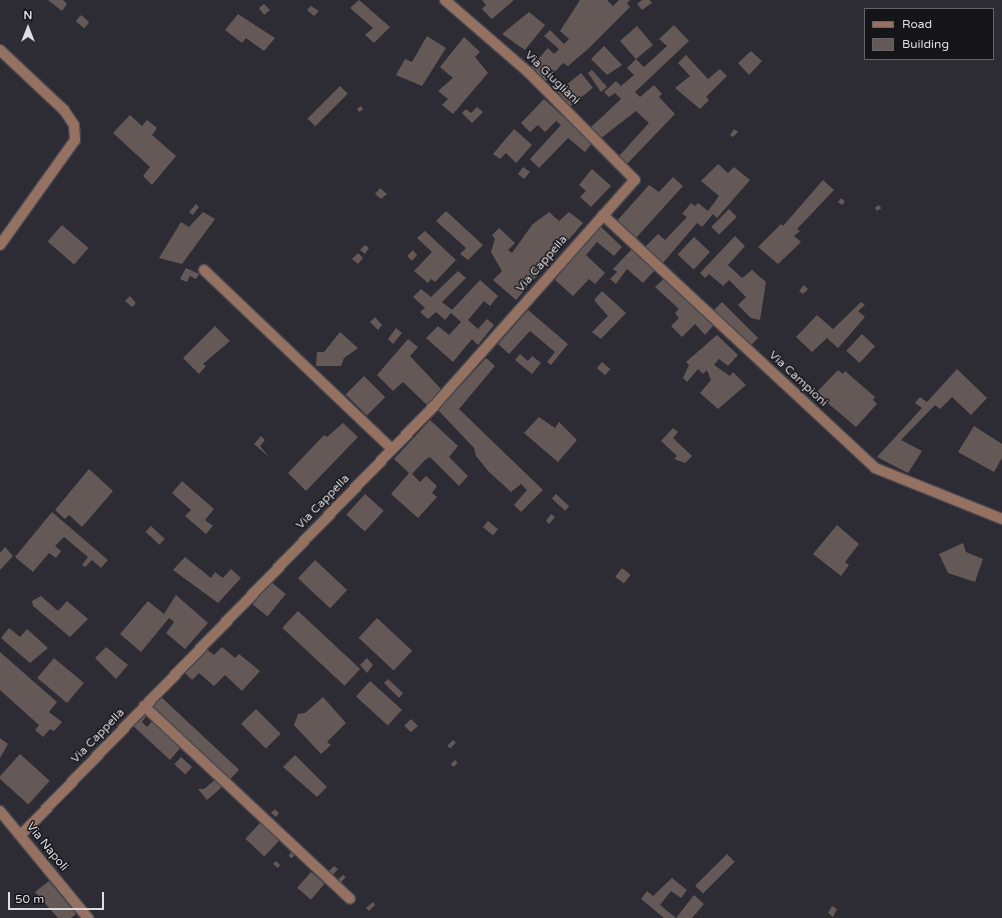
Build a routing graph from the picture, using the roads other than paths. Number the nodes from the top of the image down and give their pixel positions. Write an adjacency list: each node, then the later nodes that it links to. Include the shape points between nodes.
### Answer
1 (446, 0): 3 (street, Via Giugliani, via 528,72)
2 (0, 50): 5 (street, via 64,110 74,125 75,140)
3 (635, 180): 4 (street, Via Cappella)
4 (603, 215): 7 (street, Via Cappella); 8 (street, Via Campioni, via 874,468)
5 (0, 245)
6 (204, 270): 7 (street)
7 (392, 449): 9 (street, Via Cappella)
8 (1002, 519)
9 (144, 706): 11 (street, Via Cappella); 12 (street)
10 (0, 811): 11 (street, Via Napoli)
11 (21, 835): 13 (street, Via Napoli)
12 (350, 899)
13 (88, 918)

